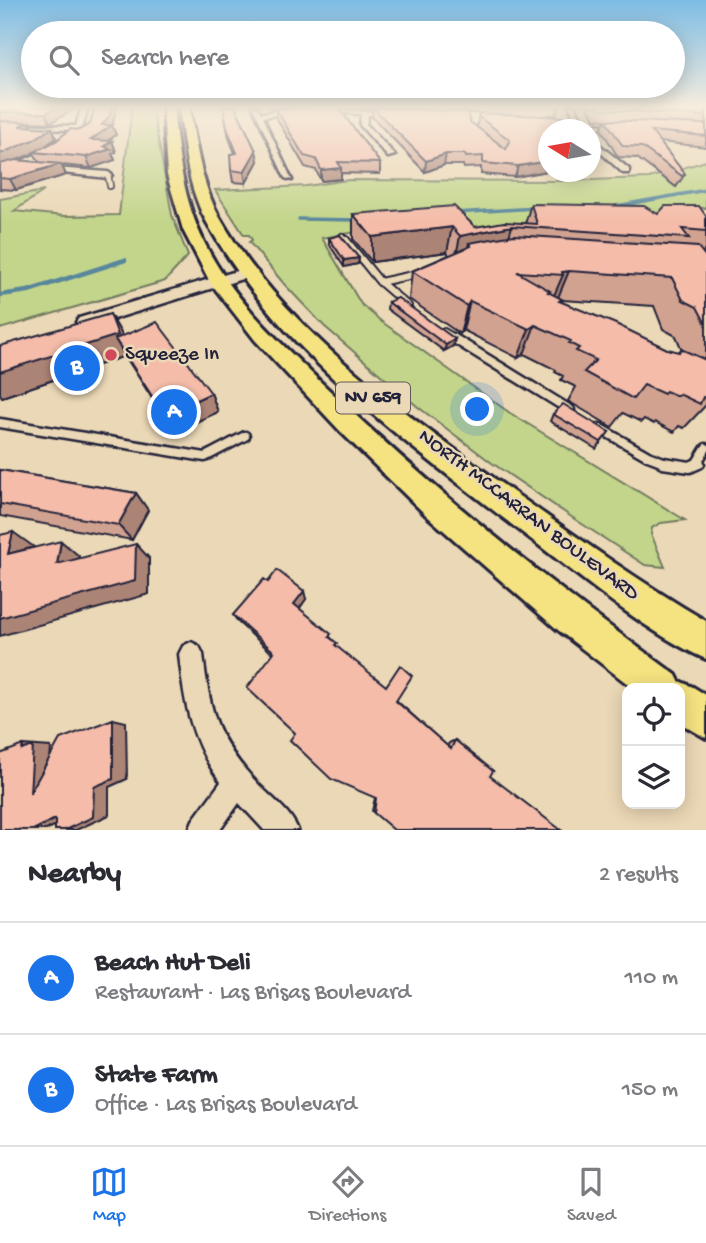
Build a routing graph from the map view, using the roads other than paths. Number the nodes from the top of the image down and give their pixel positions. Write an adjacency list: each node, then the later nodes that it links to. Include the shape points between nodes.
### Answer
1 (57, 145): 8 (street)
2 (171, 145): 16 (main road, NORTH MCCARRAN BOULEVARD / NV 659, via 178,196)
3 (190, 145): 16 (main road, NORTH MCCARRAN BOULEVARD / NV 659, via 201,193)
4 (273, 145): 12 (street)
5 (381, 145): 7 (street)
6 (601, 149): 9 (street)
7 (390, 155)
8 (21, 166): 10 (street); 11 (street)
9 (626, 171)
10 (0, 173)
11 (108, 175): 13 (lane)
12 (289, 178)
13 (110, 186)
14 (342, 236): 17 (lane)
15 (433, 271): 17 (lane)
16 (234, 277): 20 (street); 26 (main road, NORTH MCCARRAN BOULEVARD / NV 659, via 273,301 315,345 425,441 659,613); 28 (main road, NORTH MCCARRAN BOULEVARD / NV 659, via 275,350 343,420 486,551)
17 (380, 282): 18 (lane)
18 (420, 316)
19 (431, 324): 21 (lane)
20 (66, 328)
21 (579, 415)
22 (591, 422): 25 (lane, via 665,464 691,467 699,463)
23 (0, 423): 24 (lane, via 205,457)
24 (245, 436)
25 (706, 448)
26 (706, 640)
27 (191, 654): 31 (street, via 196,700 208,739)
28 (656, 683)
29 (685, 704): 30 (main road)
30 (706, 719)
31 (238, 781): 32 (street); 33 (street)
32 (203, 830)
33 (284, 830)

